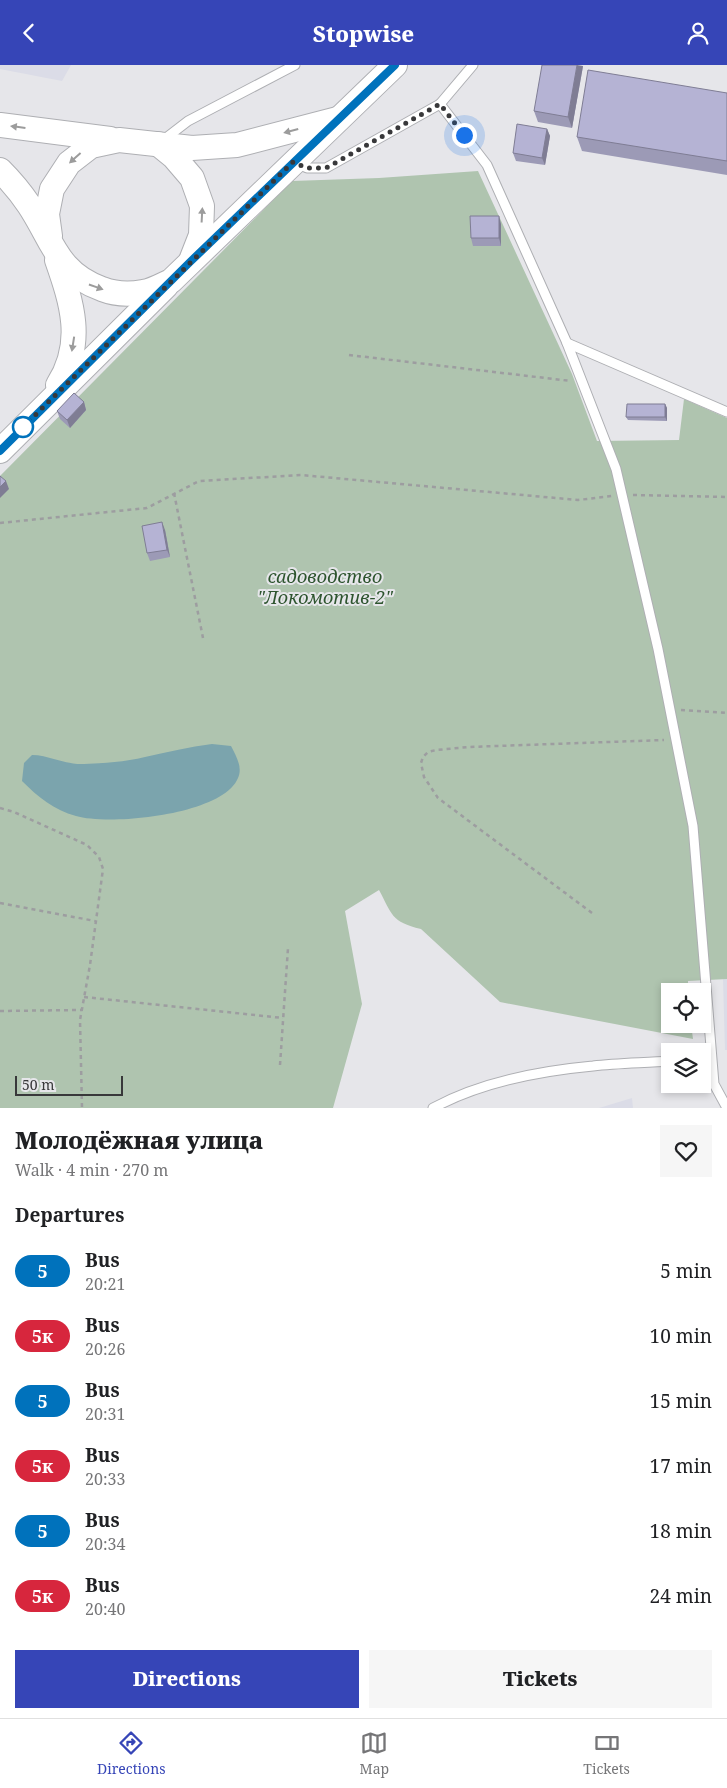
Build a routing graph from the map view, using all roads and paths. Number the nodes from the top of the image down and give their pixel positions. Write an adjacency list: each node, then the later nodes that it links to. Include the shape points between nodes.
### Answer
1 (295, 65): 8 (lane, via 188,121)
2 (395, 65): 5 (street)
3 (473, 65): 4 (lane)
4 (440, 104): 9 (lane, via 326,168 307,168); 14 (lane, via 487,165)
5 (338, 119): 8 (street, one-way to 8, via 237,145 192,148); 9 (street)
6 (0, 125): 7 (street, one-way to 6)
7 (125, 141): 8 (street); 11 (street, one-way to 11, via 91,146 69,163 52,189 47,214)
8 (158, 144): 12 (street, one-way to 8, via 201,235 202,206 192,178)
9 (293, 162): 12 (street)
10 (0, 170): 11 (street, via 29,204)
11 (51, 244): 13 (street, one-way to 13, via 73,274 88,285 115,294 144,292); 17 (street, one-way to 17, via 72,310 74,345 60,381)
12 (190, 262): 13 (street)
13 (171, 281): 17 (street)
14 (567, 343): 16 (lane); 18 (lane)
15 (349, 355): 16 (path)
16 (582, 382): 21 (lane, via 616,469)
17 (44, 405): 19 (street)
18 (727, 412)
19 (0, 451)
20 (174, 493): 21 (path, via 200,481 301,475 578,500); 23 (path, via 148,507); 24 (path)
21 (622, 494): 22 (path); 25 (lane)
22 (727, 497)
23 (0, 523)
24 (203, 638)
25 (670, 709): 26 (path); 27 (lane)
26 (727, 713)
27 (676, 739): 30 (path, via 469,747 436,750 423,757 424,777 438,798); 37 (lane, via 693,825)
28 (0, 808): 31 (path, via 87,845 99,857 103,869)
29 (0, 903): 31 (path)
30 (592, 913)
31 (95, 921): 33 (path)
32 (288, 948): 36 (path)
33 (84, 997): 34 (path); 36 (path)
34 (82, 1010): 35 (path); 41 (path)
35 (0, 1011)
36 (283, 1018): 39 (path)
37 (706, 1043)
38 (661, 1062): 42 (lane, via 592,1066 517,1078 454,1097)
39 (280, 1065)
40 (711, 1073): 43 (lane)
41 (82, 1108)
42 (433, 1108)
43 (727, 1108)

